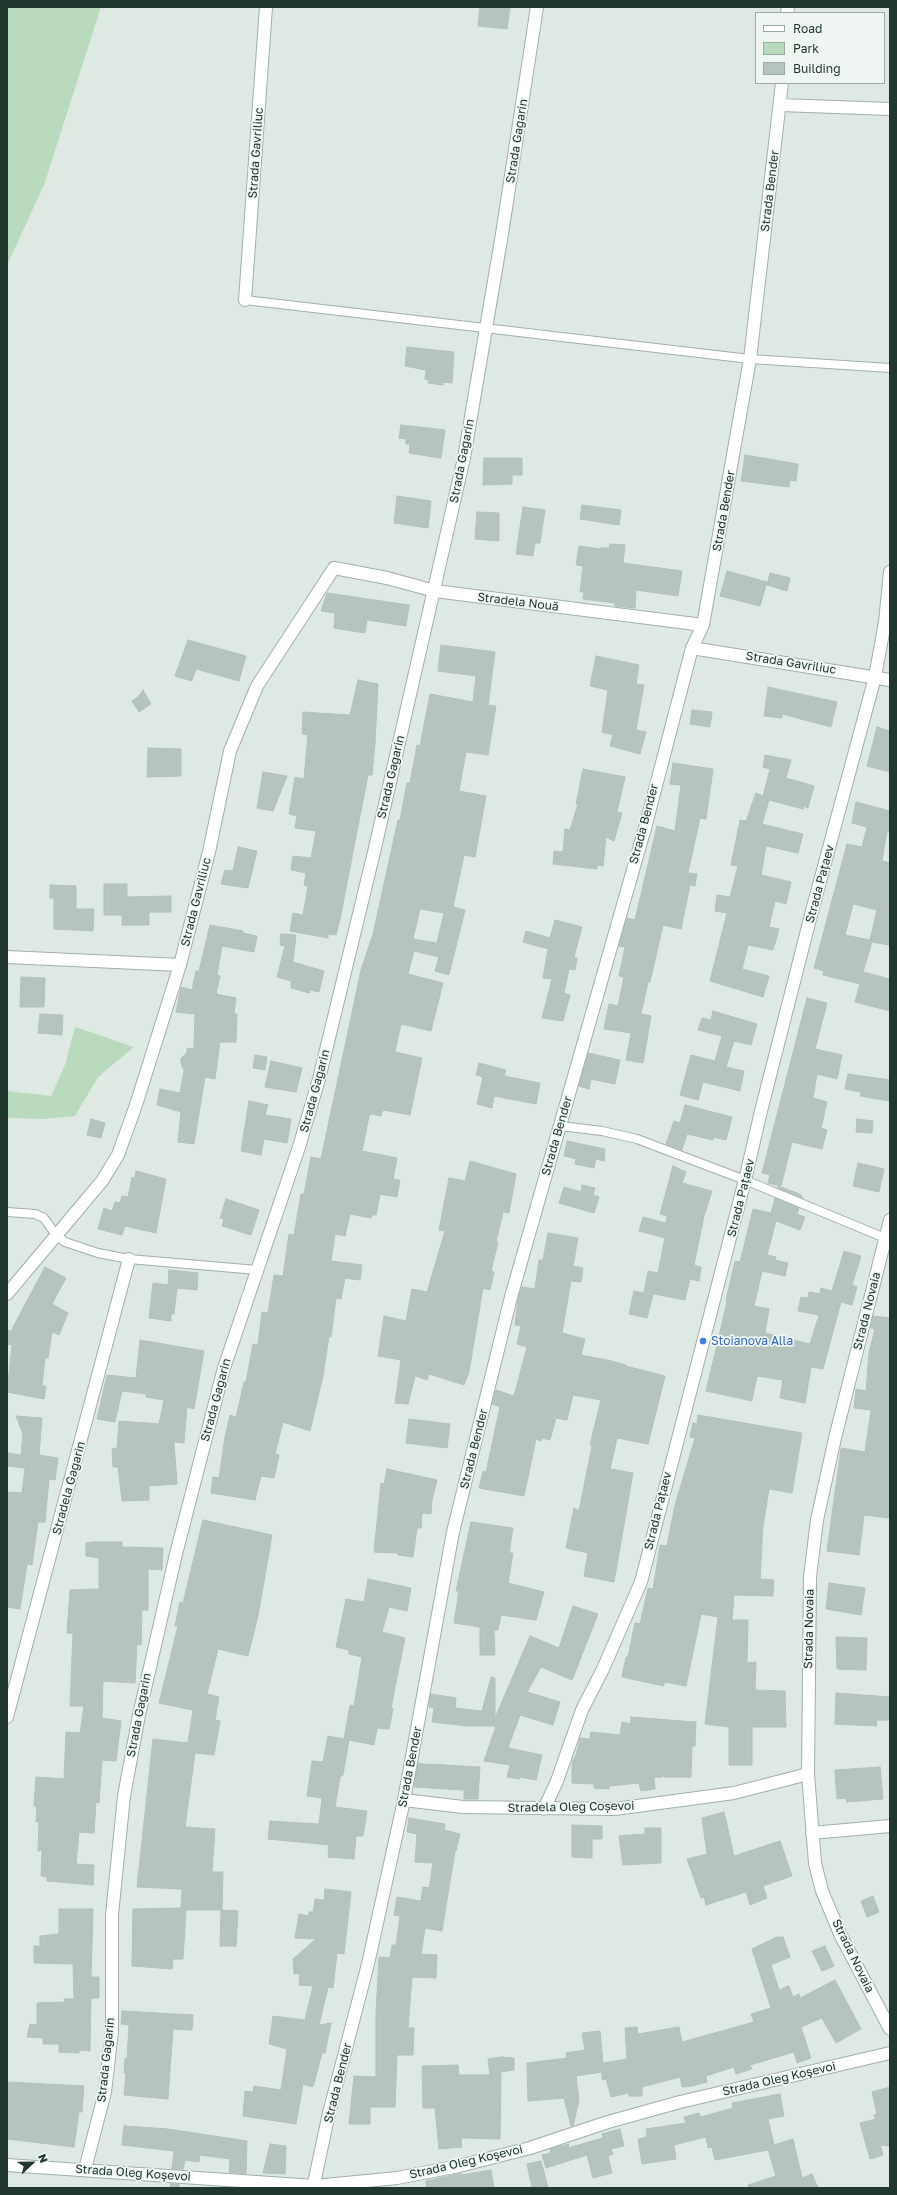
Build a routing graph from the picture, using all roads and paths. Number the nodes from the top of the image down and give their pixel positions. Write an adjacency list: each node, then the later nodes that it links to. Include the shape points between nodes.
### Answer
1 (266, 7): 6 (street, Strada Gavriliuc)
2 (537, 7): 7 (street, Strada Gagarin)
3 (782, 84): 4 (street, Strada Bender)
4 (780, 105): 5 (street); 8 (street, Strada Bender)
5 (890, 109)
6 (245, 300): 7 (lane)
7 (487, 327): 8 (lane); 12 (street, Strada Gagarin, via 464,458)
8 (750, 358): 9 (lane); 13 (street, Strada Bender)
9 (890, 368)
10 (334, 568): 12 (street, Stradela Nouă, via 387,578); 18 (street, Strada Gavriliuc, via 257,686 230,751 209,852)
11 (890, 572): 15 (street, Strada Pațaev, via 885,622)
12 (434, 591): 13 (street, Stradela Nouă); 26 (street, Strada Gagarin, via 319,1079)
13 (704, 625): 14 (street, Strada Bender)
14 (692, 648): 15 (street, Strada Gavriliuc); 19 (street, Strada Bender)
15 (875, 677): 16 (street, Strada Gavriliuc); 20 (street, Strada Pațaev, via 793,986)
16 (890, 680)
17 (7, 958): 18 (street)
18 (180, 965): 23 (street, Strada Gavriliuc, via 118,1155 102,1180)
19 (560, 1126): 20 (lane, via 602,1131 637,1140); 30 (street, Strada Bender, via 511,1297 454,1532)
20 (746, 1180): 24 (lane); 31 (street, Strada Pațaev, via 641,1582 582,1710 557,1781)
21 (7, 1212): 23 (lane, via 35,1214 44,1218)
22 (890, 1220): 24 (street, Strada Novaia)
23 (56, 1235): 25 (lane, via 76,1246); 27 (street, Strada Gavriliuc)
24 (885, 1238): 29 (street, Strada Novaia, via 817,1520 810,1577)
25 (129, 1259): 26 (lane); 28 (street, Stradela Gagarin)
26 (257, 1270): 37 (street, Strada Gagarin, via 216,1397 138,1715 124,1796 112,1915 112,2031 105,2092)
27 (7, 1294)
28 (7, 1717)
29 (808, 1774): 31 (street, Stradela Oleg Coșevoi, via 734,1793 675,1802 616,1809); 33 (street, Strada Novaia)
30 (404, 1800): 31 (street, Stradela Oleg Coșevoi, via 463,1807); 38 (street, Strada Bender, via 368,1964 329,2113)
31 (544, 1809)
32 (890, 1826): 33 (street)
33 (812, 1833): 34 (street, Strada Novaia, via 815,1863 822,1891 841,1936)
34 (890, 2029)
35 (890, 2053): 38 (street, Strada Oleg Koşevoi, via 680,2102 530,2148 459,2166 396,2178)
36 (7, 2165): 37 (street, Strada Oleg Koşevoi)
37 (85, 2169): 38 (street, Strada Oleg Koşevoi)
38 (315, 2187)

